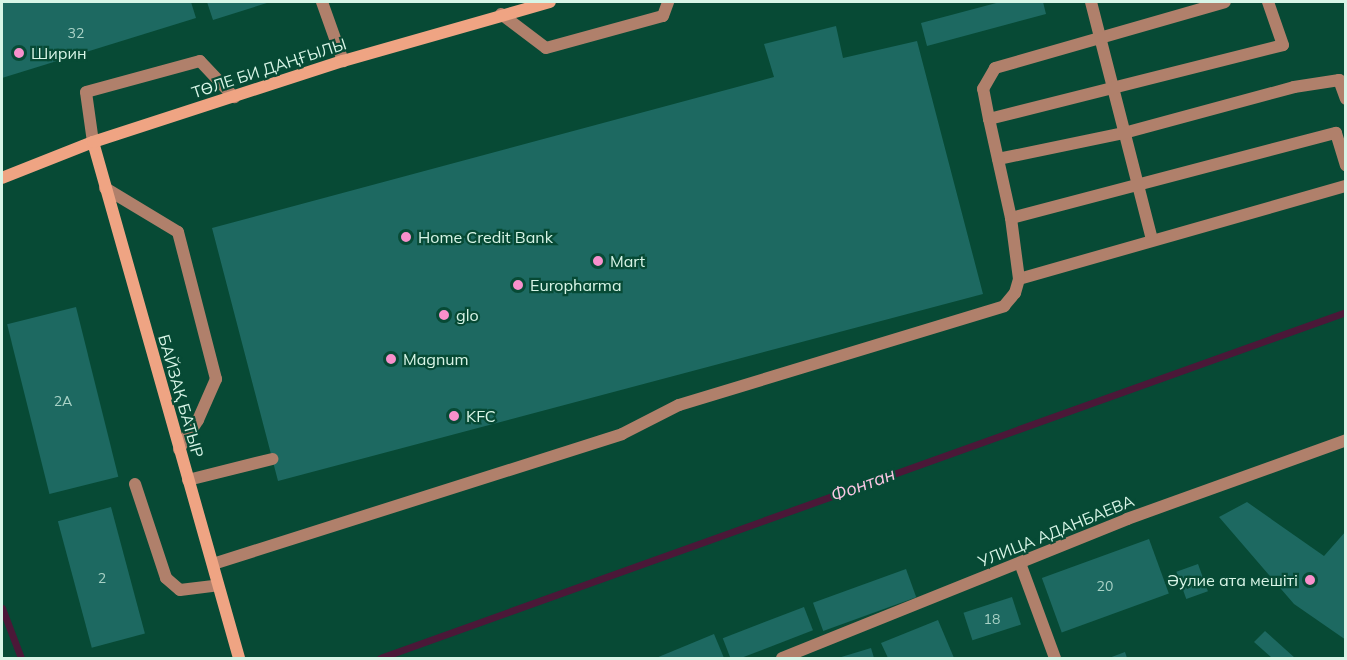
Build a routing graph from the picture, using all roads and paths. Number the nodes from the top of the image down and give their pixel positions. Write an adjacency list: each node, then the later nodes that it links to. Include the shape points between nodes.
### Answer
1 (322, 2): 9 (street)
2 (550, 2): 7 (street, ТӨЛЕ БИ ДАҢҒЫЛЫ)
3 (668, 2): 7 (street, via 663,16 546,48)
4 (1091, 2): 8 (street)
5 (1225, 2): 8 (street)
6 (1268, 2): 10 (street, via 1283,45)
7 (501, 15): 9 (street, ТӨЛЕ БИ ДАҢҒЫЛЫ)
8 (1100, 35): 10 (street); 13 (street, via 995,68 983,89)
9 (343, 61): 11 (street, ТӨЛЕ БИ ДАҢҒЫЛЫ)
10 (1113, 87): 13 (street); 14 (street)
11 (234, 97): 15 (street, ТӨЛЕ БИ ДАҢҒЫЛЫ); 15 (street, via 200,61 86,92)
12 (1346, 99): 14 (street, via 1339,80 1294,87)
13 (989, 119): 16 (street)
14 (1124, 133): 16 (street); 19 (street)
15 (93, 142): 18 (street, ТӨЛЕ БИ ДАҢҒЫЛЫ); 21 (street, БАЙЗАҚ БАТЫР)
16 (998, 159): 22 (street)
17 (1346, 166): 19 (street, via 1336,133)
18 (2, 178)
19 (1136, 184): 22 (street); 23 (street)
20 (1346, 186): 23 (street)
21 (105, 188): 26 (street, БАЙЗАҚ БАТЫР); 26 (street, via 178,232 216,379 198,420)
22 (1011, 218): 24 (street)
23 (1152, 240): 24 (street)
24 (1019, 279): 31 (street, via 1015,293 1004,306 679,405 622,434)
25 (1346, 440): 30 (street, УЛИЦА АДАНБАЕВА, via 1127,519)
26 (178, 449): 28 (street, БАЙЗАҚ БАТЫР)
27 (272, 459): 28 (street)
28 (188, 480): 31 (street, БАЙЗАҚ БАТЫР)
29 (135, 484): 32 (street, via 166,578 180,590)
30 (1020, 563): 34 (street, УЛИЦА АДАНБАЕВА); 35 (street)
31 (213, 564): 32 (street, БАЙЗАҚ БАТЫР)
32 (219, 585): 33 (street, БАЙЗАҚ БАТЫР)
33 (239, 658)
34 (782, 658)
35 (1054, 658)

